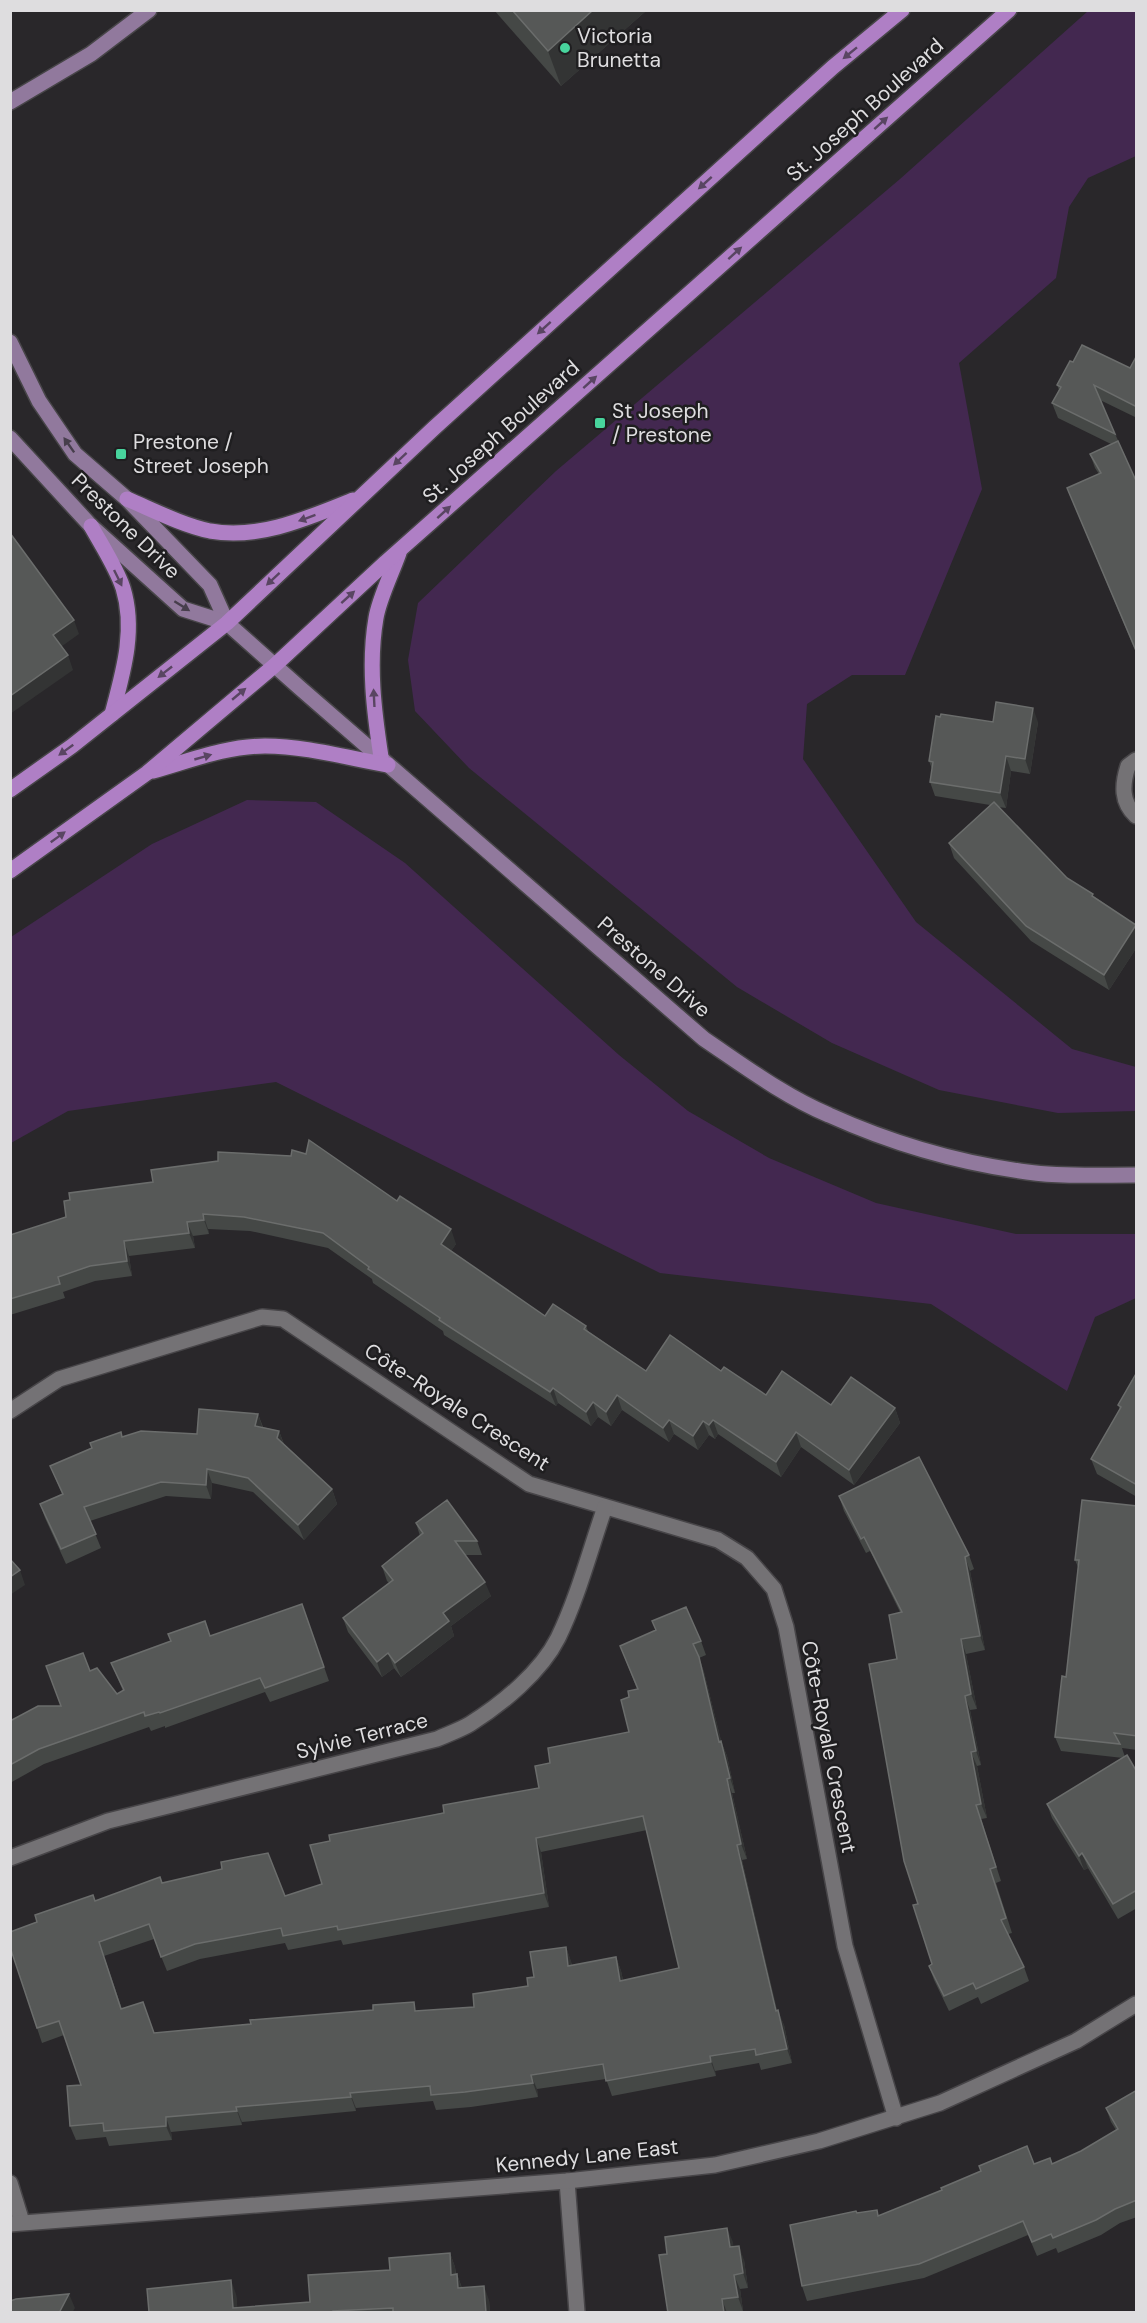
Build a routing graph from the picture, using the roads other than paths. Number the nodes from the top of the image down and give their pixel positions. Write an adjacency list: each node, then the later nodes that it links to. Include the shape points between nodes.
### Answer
1 (149, 10): 4 (street, via 91,54)
2 (902, 10): 7 (main road, one-way to 7, via 833,67)
3 (1009, 10): 10 (main road, St. Joseph Boulevard, one-way to 3)
4 (10, 102)
5 (10, 342): 8 (street, Prestone Drive, one-way to 5, via 75,453 39,401)
6 (10, 438): 9 (street, Prestone Drive)
7 (361, 496): 8 (main road, one-way to 8, via 272,529 241,532 202,529); 11 (main road, one-way to 11)
8 (127, 499): 11 (street, Prestone Drive, via 210,585)
9 (91, 526): 11 (street, Prestone Drive, one-way to 11, via 183,609); 13 (main road, one-way to 13, via 122,585 128,607 126,662)
10 (400, 550): 12 (main road, St. Joseph Boulevard, one-way to 10); 15 (main road, one-way to 10, via 374,707 372,657 376,616)
11 (227, 623): 12 (street, Prestone Drive); 13 (main road, one-way to 13)
12 (274, 666): 15 (street, Prestone Drive); 16 (main road, St. Joseph Boulevard, one-way to 12)
13 (112, 714): 17 (main road, one-way to 17)
14 (1137, 760): 18 (street, via 1128,766 1123,793 1129,809)
15 (384, 761): 16 (main road, one-way to 15, via 221,751 265,746); 20 (street, Prestone Drive, via 704,1039 791,1096 829,1115 946,1157 1028,1172)
16 (147, 773): 19 (main road, St. Joseph Boulevard, one-way to 16)
17 (10, 790)
18 (1137, 816)
19 (10, 871)
20 (1137, 1175)
21 (10, 1411): 22 (street, Côte-Royale Crescent, via 59,1379 261,1317 283,1318 529,1484)
22 (605, 1508): 23 (street, Sylvie Terrace, via 557,1639 532,1674 469,1725 437,1739 108,1821); 25 (street, Côte-Royale Crescent, via 717,1540 747,1558 774,1589 786,1627 844,1946)
23 (10, 1858)
24 (1137, 2004): 25 (street, Kennedy Lane East, via 1076,2041 954,2097)
25 (896, 2118): 26 (street, Kennedy Lane East, via 819,2141 715,2164)
26 (567, 2181): 28 (street, Kennedy Lane East); 29 (street)
27 (10, 2183): 28 (street)
28 (16, 2223)
29 (577, 2313)

